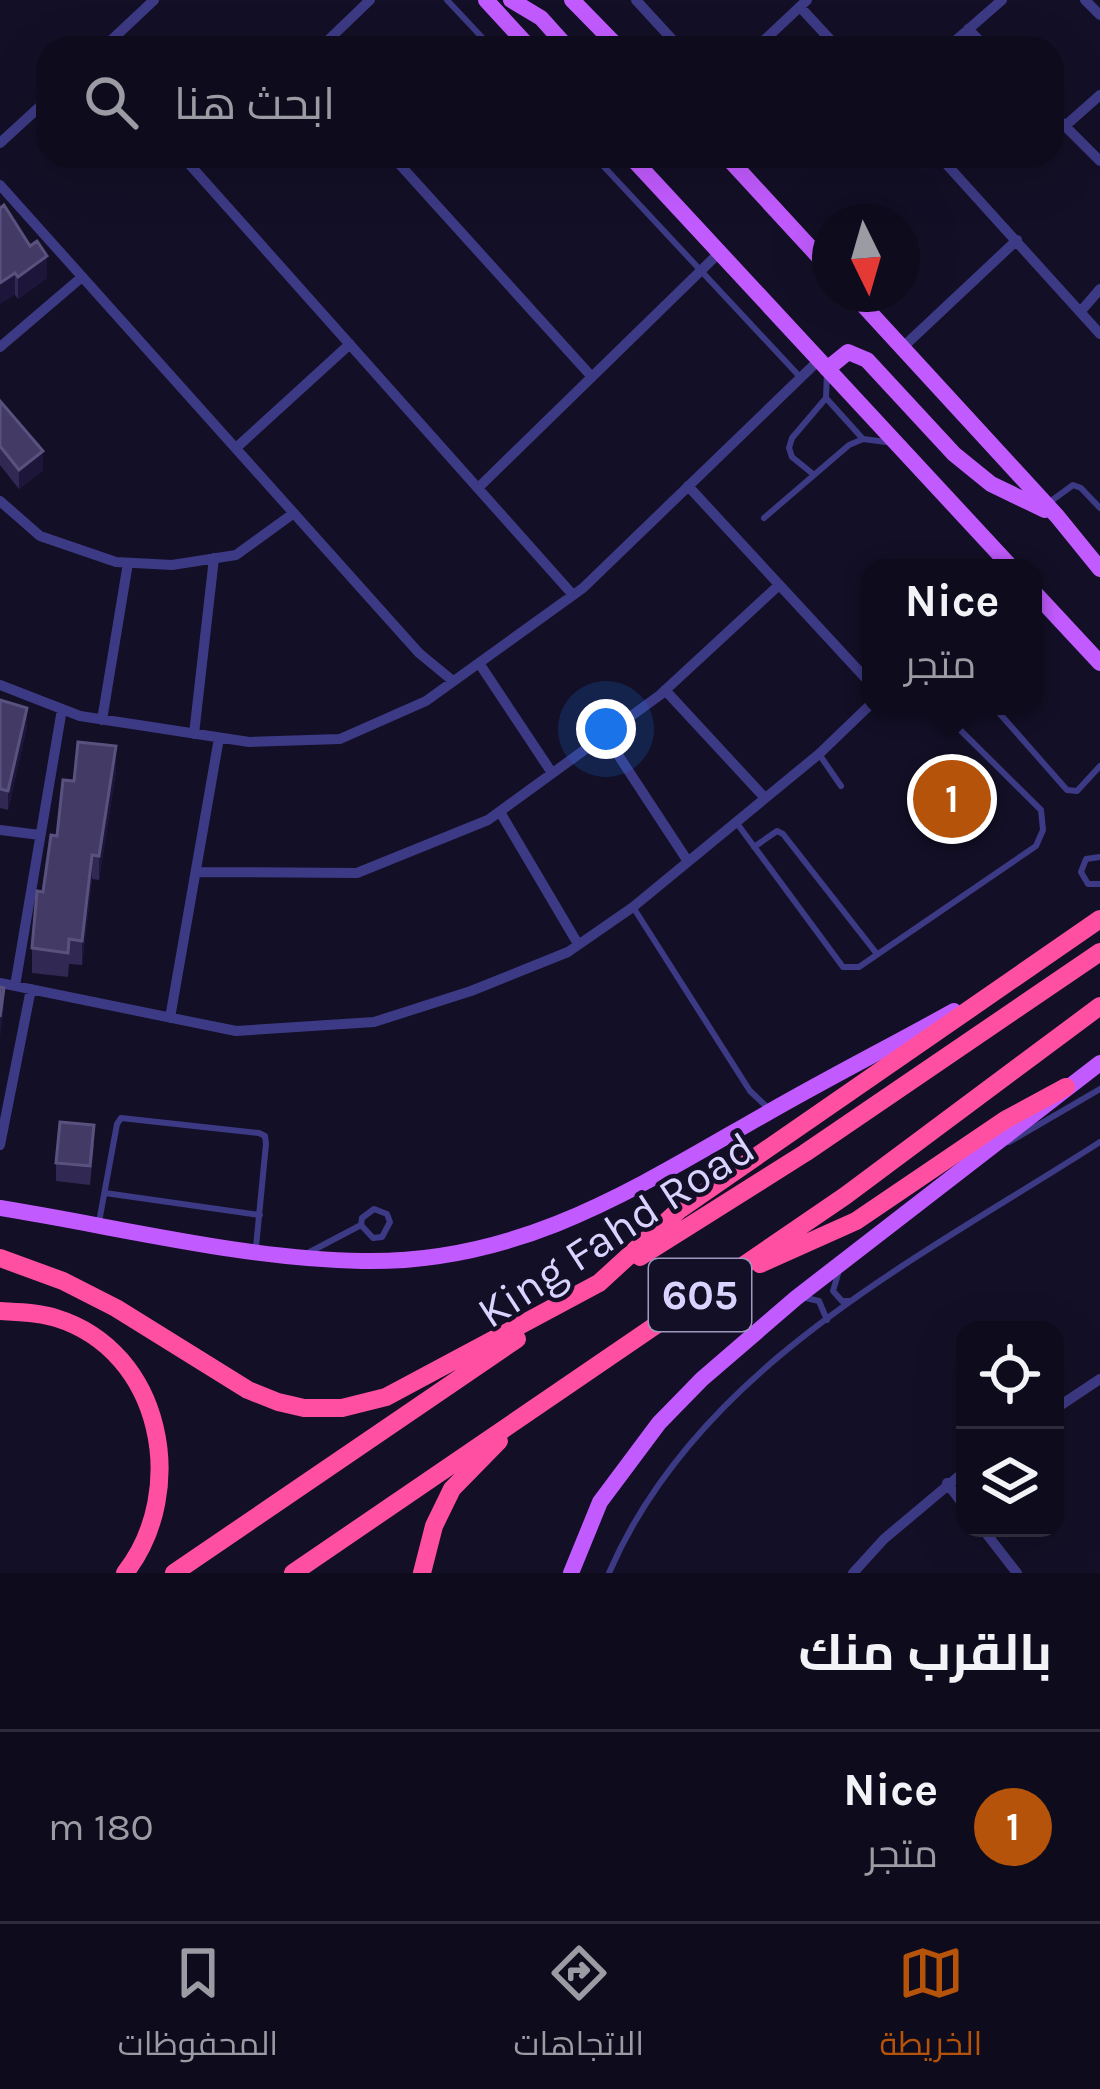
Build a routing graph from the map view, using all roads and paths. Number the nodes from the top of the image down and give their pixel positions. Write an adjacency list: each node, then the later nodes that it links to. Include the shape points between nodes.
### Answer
1 (154, 0): 13 (street)
2 (370, 0): 14 (street)
3 (447, 0): 15 (lane)
4 (486, 0): 16 (main road)
5 (511, 0): 17 (main road)
6 (572, 0): 18 (main road)
7 (636, 0): 19 (street)
8 (1002, 0): 12 (street)
9 (1085, 0): 11 (street)
10 (803, 3): 20 (street); 21 (street)
11 (1100, 16)
12 (968, 29): 22 (street); 23 (street)
13 (116, 36)
14 (332, 36)
15 (481, 36)
16 (519, 36)
17 (557, 36)
18 (607, 36)
19 (669, 36)
20 (769, 36)
21 (829, 36)
22 (960, 36)
23 (975, 36)
24 (1100, 95): 26 (street)
25 (36, 110): 27 (street)
26 (1065, 126): 28 (street)
27 (0, 143)
28 (1100, 161)
29 (403, 168): 49 (street)
30 (605, 168): 39 (lane)
31 (641, 168): 38 (main road)
32 (737, 168): 37 (main road)
33 (950, 168): 36 (street)
34 (194, 169): 45 (street)
35 (0, 185): 40 (street)
36 (1017, 241): 42 (street); 47 (street)
37 (812, 249)
38 (719, 253): 39 (street); 48 (main road)
39 (701, 271): 49 (street); 50 (lane)
40 (82, 277): 46 (street); 54 (street)
41 (1100, 289): 42 (street)
42 (1081, 311): 44 (street)
43 (869, 312): 47 (main road)
44 (1100, 334)
45 (350, 344): 54 (street); 57 (street)
46 (0, 347)
47 (902, 348): 60 (main road)
48 (823, 364): 50 (street); 51 (lane); 53 (main road); 60 (main road, via 848,352 867,360 991,484)
49 (592, 377): 57 (street)
50 (801, 378): 56 (street)
51 (826, 398): 52 (lane); 55 (lane, via 789,448)
52 (863, 439): 53 (lane); 55 (lane)
53 (896, 443): 64 (main road)
54 (236, 448): 61 (street)
55 (813, 474): 62 (lane)
56 (688, 486): 67 (street); 68 (street)
57 (478, 488): 68 (street)
58 (0, 501): 65 (street, via 40,536)
59 (1100, 508): 60 (lane, via 1073,485)
60 (1051, 510): 66 (main road)
61 (294, 513): 63 (street, via 236,555); 73 (street)
62 (764, 518)
63 (214, 558): 65 (street); 81 (street)
64 (1004, 559)
65 (128, 563): 80 (street)
66 (1100, 569)
67 (779, 585): 72 (street); 75 (street)
68 (573, 595): 71 (street)
69 (1042, 601): 70 (main road)
70 (1100, 662)
71 (479, 663): 73 (street); 86 (street)
72 (862, 674)
73 (453, 682): 83 (street, via 340,739)
74 (0, 685): 76 (street)
75 (665, 690): 82 (street); 88 (street)
76 (62, 710): 80 (street); 92 (street)
77 (862, 713): 84 (street)
78 (945, 715): 102 (lane, via 1041,810 1043,830 1036,846)
79 (1001, 715): 85 (lane, via 1067,790 1077,791)
80 (102, 720): 81 (street)
81 (194, 734): 83 (street)
82 (605, 735): 86 (street); 95 (street)
83 (219, 738): 96 (street)
84 (819, 754): 87 (lane); 88 (street)
85 (1100, 766)
86 (552, 773): 89 (street)
87 (842, 786)
88 (765, 797): 90 (street)
89 (500, 812): 96 (street, via 356,873); 100 (street)
90 (736, 822): 93 (lane); 95 (street)
91 (0, 830): 92 (street)
92 (40, 836): 105 (street)
93 (754, 847): 102 (lane, via 783,834); 102 (lane, via 843,968)
94 (1100, 857): 97 (lane, via 1086,859 1081,872 1088,884)
95 (687, 860): 98 (street)
96 (196, 872): 108 (street)
97 (1100, 884)
98 (633, 907): 100 (street); 112 (lane, via 750,1091)
99 (1100, 918): 104 (highway)
100 (578, 944): 108 (street, via 374,1022 236,1031)
101 (1100, 952): 125 (highway, King Fahd Road / 605)
102 (877, 954)
103 (0, 983): 105 (street)
104 (1002, 985): 112 (main road); 125 (highway, via 680,1210)
105 (15, 986): 106 (street)
106 (31, 989): 108 (street); 114 (street)
107 (1100, 1006): 126 (highway, 605)
108 (170, 1018)
109 (1100, 1059): 110 (main road)
110 (1072, 1083): 115 (main road); 126 (highway, via 856,1221)
111 (1100, 1089): 115 (lane)
112 (771, 1111): 122 (main road, via 634,1192 511,1242 364,1261)
113 (1100, 1142): 128 (lane)
114 (0, 1145)
115 (985, 1156): 124 (main road)
116 (105, 1193): 118 (lane); 118 (lane, via 121,1118 259,1133 266,1144); 119 (lane)
117 (0, 1208): 119 (main road)
118 (260, 1215): 121 (lane)
119 (99, 1224): 121 (main road)
120 (361, 1225): 120 (lane, via 373,1238 390,1222 374,1209); 122 (lane)
121 (255, 1251): 122 (main road)
122 (303, 1256)
123 (0, 1258): 125 (highway, via 116,1308 248,1390 304,1408 386,1397)
124 (844, 1263): 127 (main road); 128 (lane, via 833,1291)
125 (599, 1283): 139 (highway, King Fahd Road / 605)
126 (718, 1283): 133 (highway, 605)
127 (796, 1298): 130 (lane, via 819,1301); 142 (main road, via 659,1423 600,1502)
128 (854, 1300): 130 (lane)
129 (0, 1310): 138 (highway, via 57,1318 83,1331 142,1393 162,1473 150,1531)
130 (827, 1320): 143 (lane, via 710,1419 649,1498)
131 (1099, 1382): 132 (street)
132 (1064, 1403)
133 (528, 1411): 140 (highway, 605); 141 (highway, via 452,1489)
134 (956, 1477): 135 (street)
135 (946, 1483): 136 (street); 144 (street)
136 (956, 1496)
137 (989, 1537): 145 (street)
138 (124, 1573)
139 (174, 1573)
140 (293, 1573)
141 (422, 1573)
142 (571, 1573)
143 (609, 1573)
144 (853, 1573)
145 (1017, 1573)

